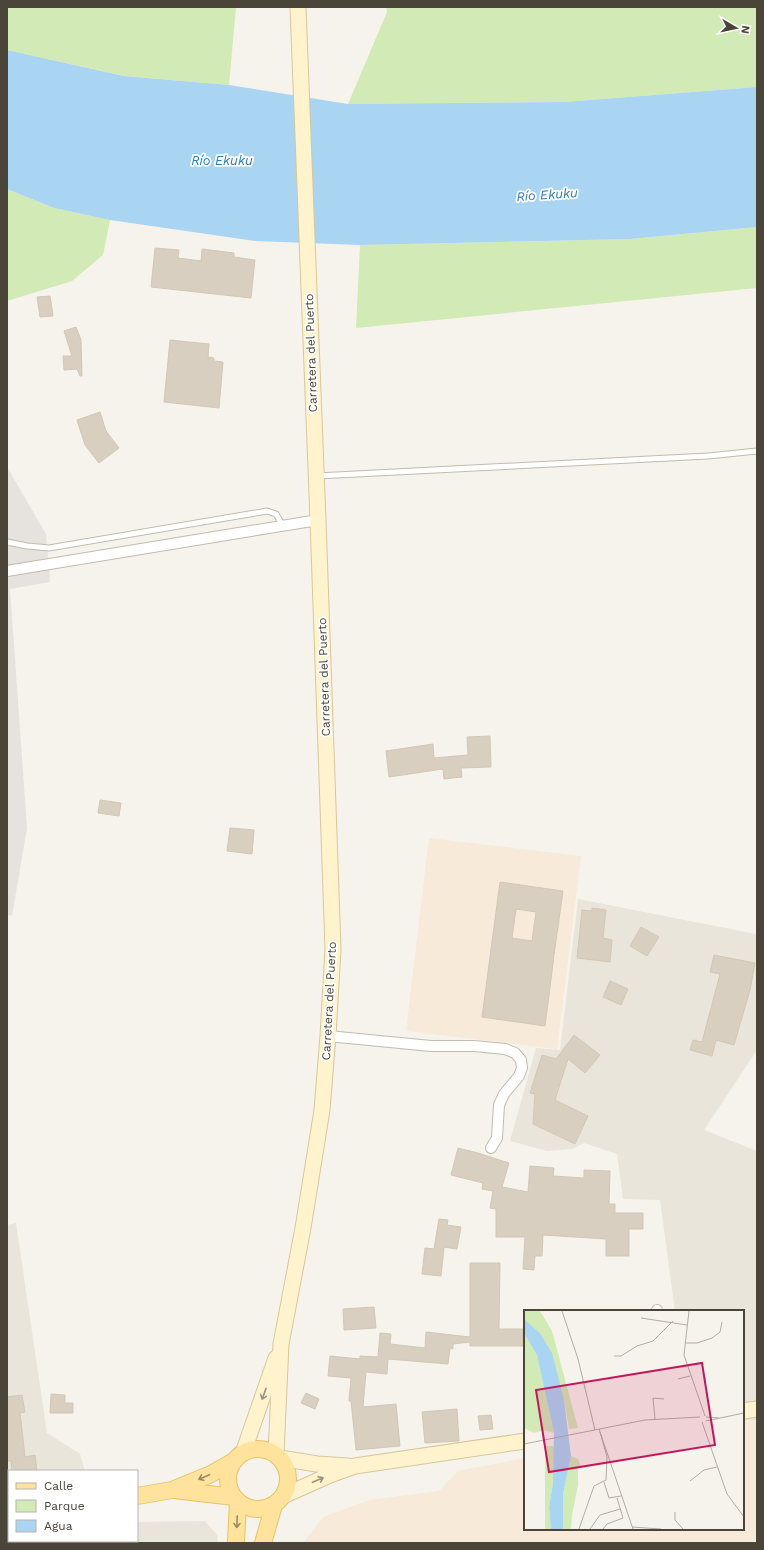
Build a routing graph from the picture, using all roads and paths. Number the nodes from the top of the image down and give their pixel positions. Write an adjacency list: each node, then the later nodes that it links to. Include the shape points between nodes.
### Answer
1 (298, 7): 3 (main road, Carretera del Puerto)
2 (757, 451): 3 (lane)
3 (316, 476): 4 (main road, Carretera del Puerto)
4 (318, 520): 5 (street); 8 (main road, Carretera del Puerto, via 333,949)
5 (283, 526): 6 (lane, via 276,514 267,510 49,548); 7 (street)
6 (7, 542)
7 (7, 571)
8 (328, 1036): 9 (street, via 431,1046 474,1046 505,1049 515,1053 521,1060 522,1068 499,1105 497,1138); 10 (main road, Carretera del Puerto, via 320,1118)
9 (491, 1148)
10 (282, 1344): 14 (main road, Carretera del Puerto); 15 (main road, Carretera del Puerto, one-way to 15)
11 (757, 1409): 12 (main road)
12 (744, 1411)
13 (524, 1441): 16 (main road)
14 (278, 1456): 15 (main road, via 268,1450 259,1449); 16 (main road, via 317,1464); 20 (main road, via 286,1467 288,1477 287,1487)
15 (238, 1457): 17 (main road, one-way to 17, via 210,1474); 19 (main road, via 230,1469 228,1479)
16 (355, 1466): 20 (main road, one-way to 16)
17 (172, 1490): 18 (main road); 19 (main road)
18 (138, 1496)
19 (236, 1499): 20 (main road, via 251,1509 259,1510); 21 (main road, one-way to 21)
20 (278, 1501): 22 (main road)
21 (236, 1543)
22 (263, 1543)

